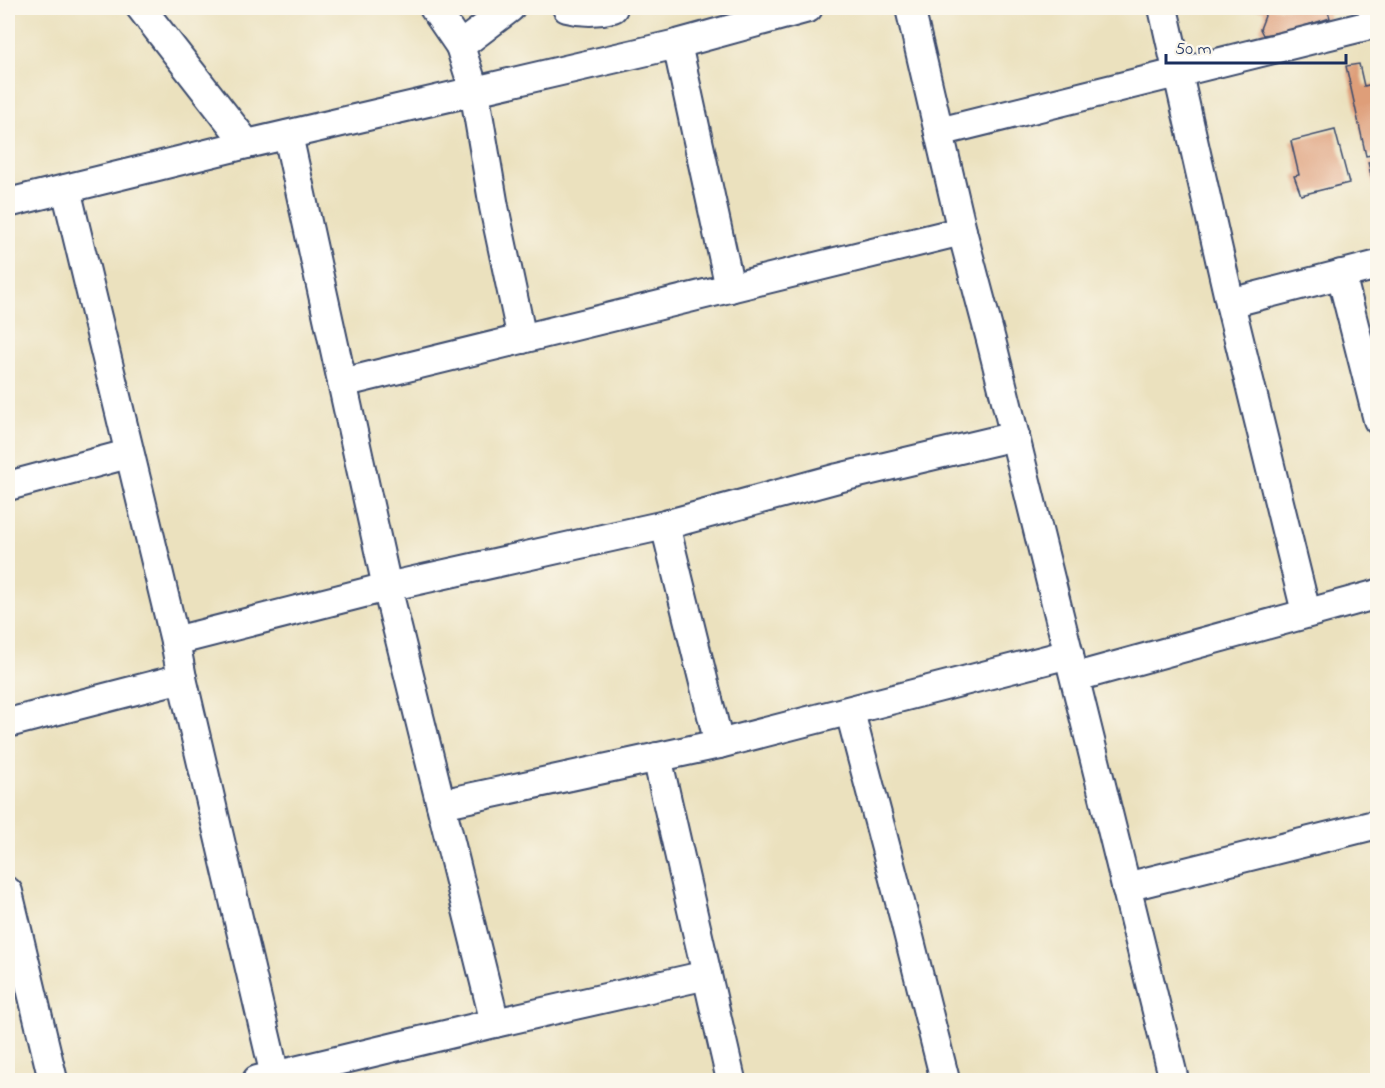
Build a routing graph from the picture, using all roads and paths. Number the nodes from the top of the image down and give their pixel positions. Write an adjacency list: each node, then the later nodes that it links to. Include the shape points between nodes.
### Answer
1 (141, 8): 16 (street)
2 (434, 8): 11 (street)
3 (510, 8): 11 (street)
4 (567, 8): 5 (street)
5 (613, 8)
6 (808, 8): 10 (street)
7 (910, 8): 14 (street)
8 (1163, 8): 12 (street)
9 (1377, 23): 12 (street)
10 (677, 44): 13 (street); 22 (street)
11 (460, 46): 13 (street)
12 (1177, 74): 14 (street); 23 (street)
13 (474, 90): 15 (street); 24 (street)
14 (939, 132): 19 (street)
15 (288, 135): 16 (street); 25 (street)
16 (247, 144): 17 (street)
17 (66, 189): 18 (street); 28 (street)
18 (8, 203)
19 (962, 231): 22 (street); 27 (street)
20 (1377, 265): 21 (street)
21 (1341, 274): 23 (street); 26 (street)
22 (730, 288): 24 (street)
23 (1230, 303): 33 (street)
24 (522, 339): 25 (street)
25 (342, 383): 31 (street)
26 (1377, 420)
27 (1015, 436): 30 (street); 35 (street)
28 (128, 454): 29 (street); 34 (street)
29 (8, 486)
30 (664, 525): 31 (street); 39 (street)
31 (387, 587): 34 (street); 41 (street)
32 (1377, 594): 33 (street)
33 (1305, 612): 35 (street)
34 (175, 641): 36 (street)
35 (1073, 666): 37 (street); 43 (street)
36 (182, 678): 38 (street); 47 (street)
37 (850, 712): 39 (street); 50 (street)
38 (8, 723)
39 (719, 744): 40 (street)
40 (657, 757): 41 (street); 45 (street)
41 (441, 804): 46 (street)
42 (1377, 824): 43 (street)
43 (1126, 887): 51 (street)
44 (8, 892): 48 (street)
45 (707, 975): 46 (street); 49 (street)
46 (495, 1023): 47 (street)
47 (270, 1079)
48 (53, 1080)
49 (731, 1080)
50 (945, 1080)
51 (1174, 1080)

